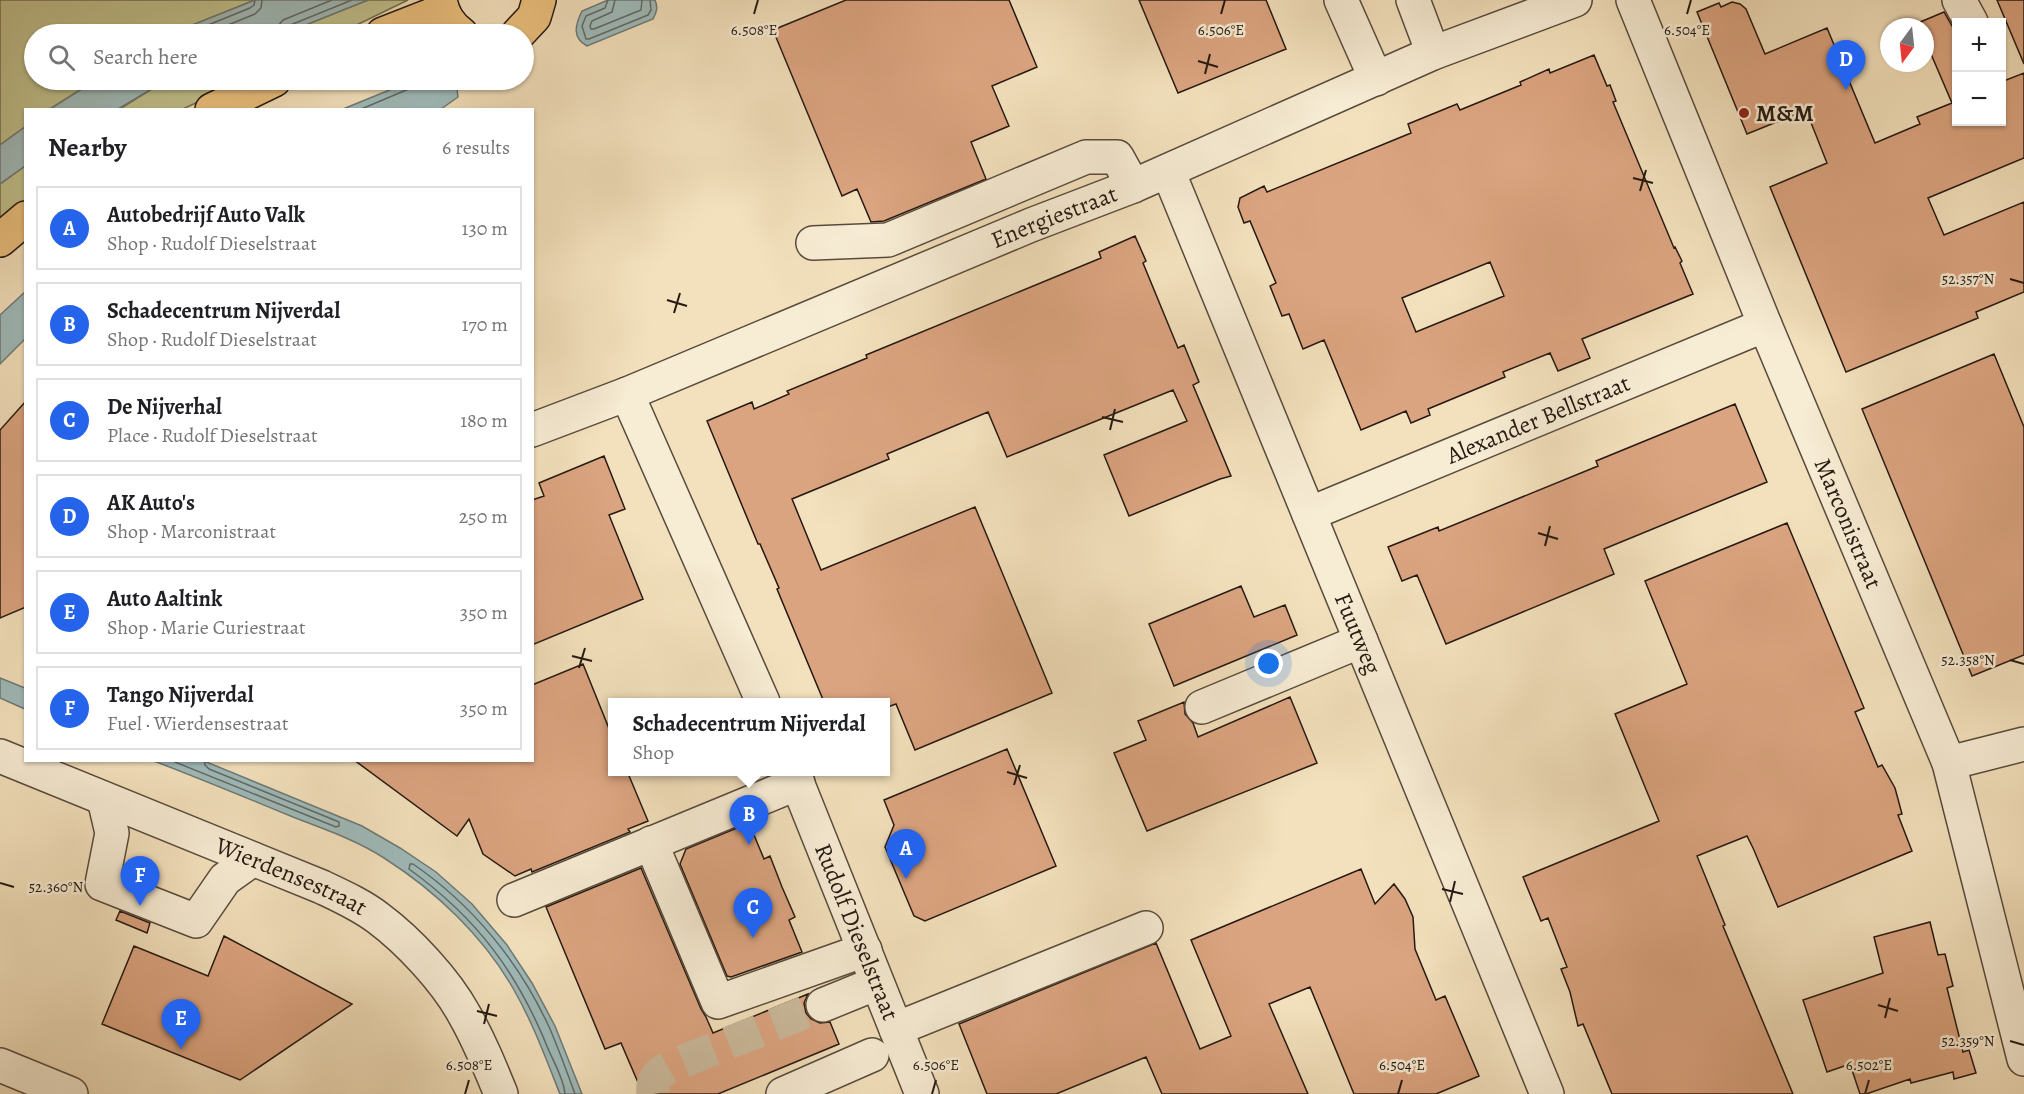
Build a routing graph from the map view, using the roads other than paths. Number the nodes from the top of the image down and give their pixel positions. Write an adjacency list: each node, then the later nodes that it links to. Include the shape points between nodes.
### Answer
1 (539, 0): 10 (main road)
2 (1341, 0): 12 (street)
3 (1413, 0): 11 (street)
4 (1575, 0): 11 (street, Energiestraat)
5 (1633, 0): 20 (street, Marconistraat)
6 (1959, 0): 8 (street)
7 (448, 15): 9 (main road)
8 (1969, 18)
9 (417, 24)
10 (529, 24)
11 (1433, 53): 12 (street, Energiestraat)
12 (1376, 79): 15 (street, Energiestraat)
13 (253, 90): 14 (main road)
14 (216, 108)
15 (1168, 171): 16 (street, Energiestraat); 23 (street, Fuutweg)
16 (1133, 186): 19 (street, via 1117,157 1086,157 888,240); 21 (street, Energiestraat, via 1030,225)
17 (24, 220): 18 (main road)
18 (0, 240)
19 (813, 243)
20 (1765, 325): 23 (street, Alexander Bellstraat); 29 (street, Marconistraat)
21 (627, 394): 22 (street, Energiestraat); 25 (street)
22 (534, 429)
23 (1309, 514): 24 (street, Fuutweg)
24 (1361, 641): 26 (street); 48 (street, Fuutweg)
25 (761, 698)
26 (1202, 707)
27 (2024, 744): 29 (street)
28 (0, 756): 31 (street, Wierdensestraat)
29 (1949, 763): 41 (street, Marconistraat)
30 (795, 777): 32 (street); 36 (street, Rudolf Dieselstraat)
31 (104, 799): 33 (street, Wierdensestraat); 33 (street, via 112,833 102,884 196,921 225,879)
32 (651, 843): 34 (street); 36 (street, via 718,1002)
33 (253, 859): 44 (street, Wierdensestraat, via 359,905 412,948 463,1012)
34 (514, 900)
35 (1146, 928): 39 (street)
36 (865, 950): 37 (street, Rudolf Dieselstraat)
37 (877, 983): 38 (street); 39 (street, Rudolf Dieselstraat)
38 (823, 1005)
39 (899, 1036): 40 (street); 47 (street, Rudolf Dieselstraat)
40 (872, 1055): 45 (street); 46 (street, via 858,1079)
41 (2024, 1059)
42 (0, 1065): 43 (street)
43 (71, 1094)
44 (501, 1094)
45 (783, 1094)
46 (842, 1094)
47 (922, 1094)
48 (1547, 1094)

